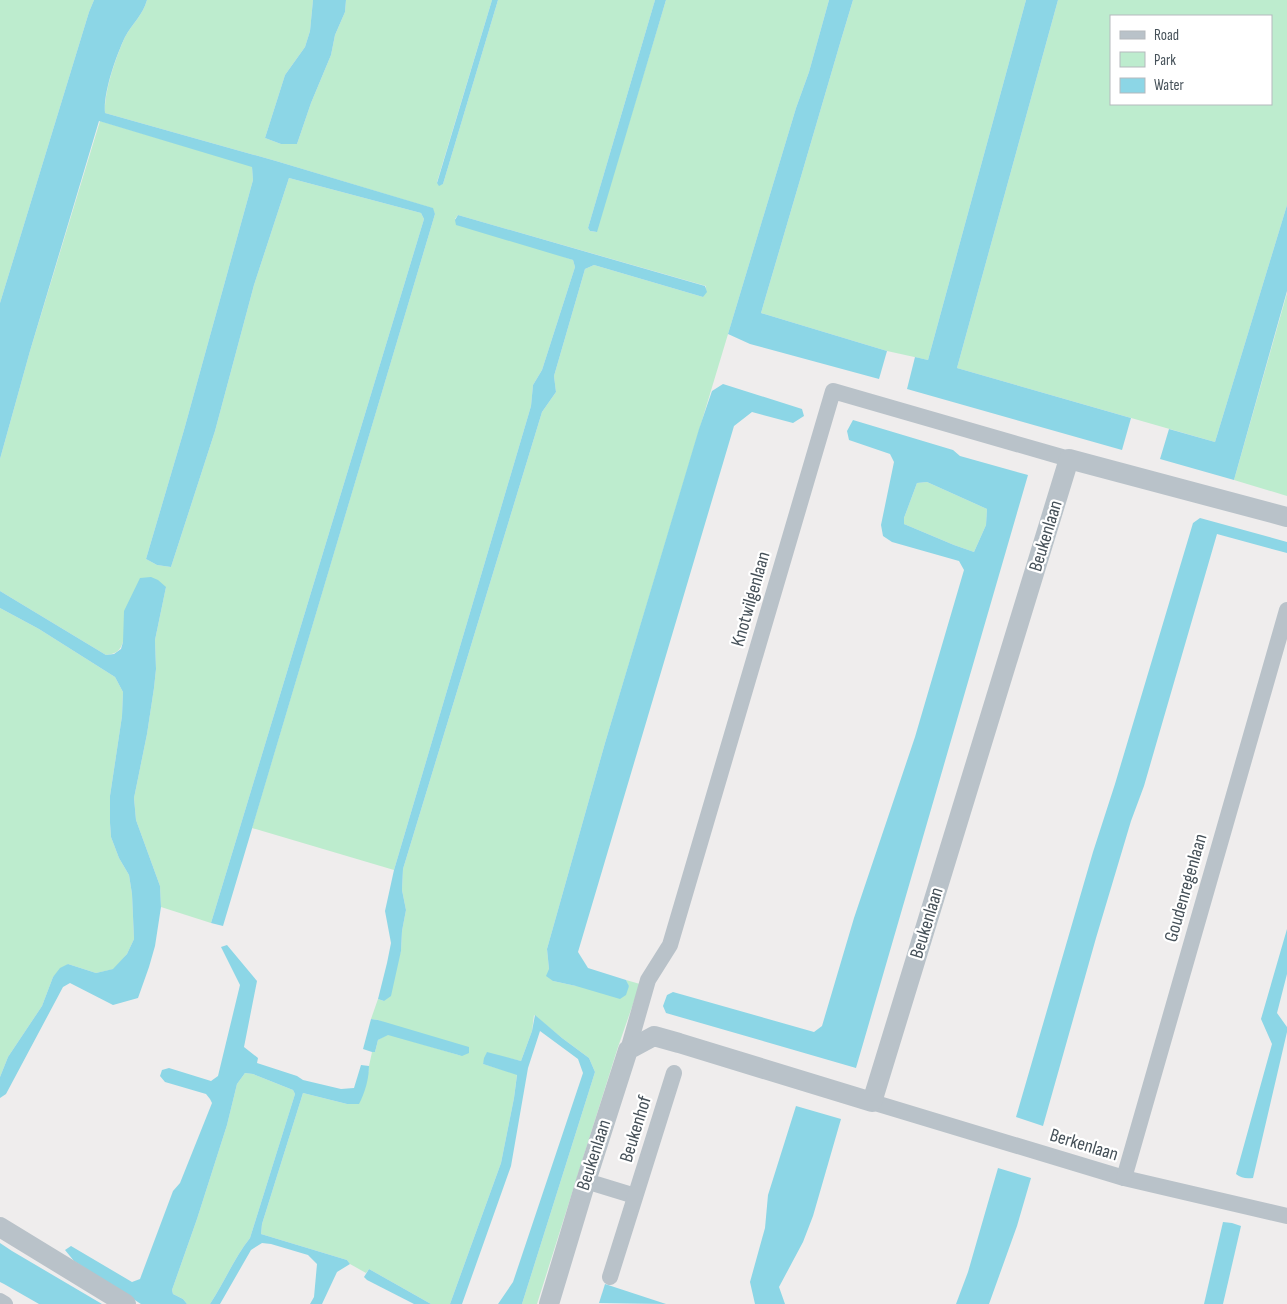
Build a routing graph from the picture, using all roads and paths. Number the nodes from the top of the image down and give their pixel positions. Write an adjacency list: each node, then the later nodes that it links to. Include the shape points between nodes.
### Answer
1 (1069, 459): 2 (street); 4 (street, Knotwilgenlaan, via 833,391 670,945 648,980); 6 (street, Beukenlaan)
2 (1287, 517)
3 (1287, 610): 7 (street, Goudenregenlaan)
4 (628, 1050): 6 (street, via 654,1036); 8 (street, Beukenlaan)
5 (674, 1073): 9 (street, Beukenhof)
6 (872, 1102): 7 (street, Berkenlaan)
7 (1124, 1178): 10 (street, Berkenlaan)
8 (586, 1181): 9 (street); 16 (street, Beukenlaan)
9 (635, 1196): 12 (street, Beukenhof)
10 (1287, 1216)
11 (0, 1227): 15 (street)
12 (610, 1277)
13 (0, 1301): 14 (street)
14 (5, 1304)
15 (126, 1304)
16 (549, 1304)

